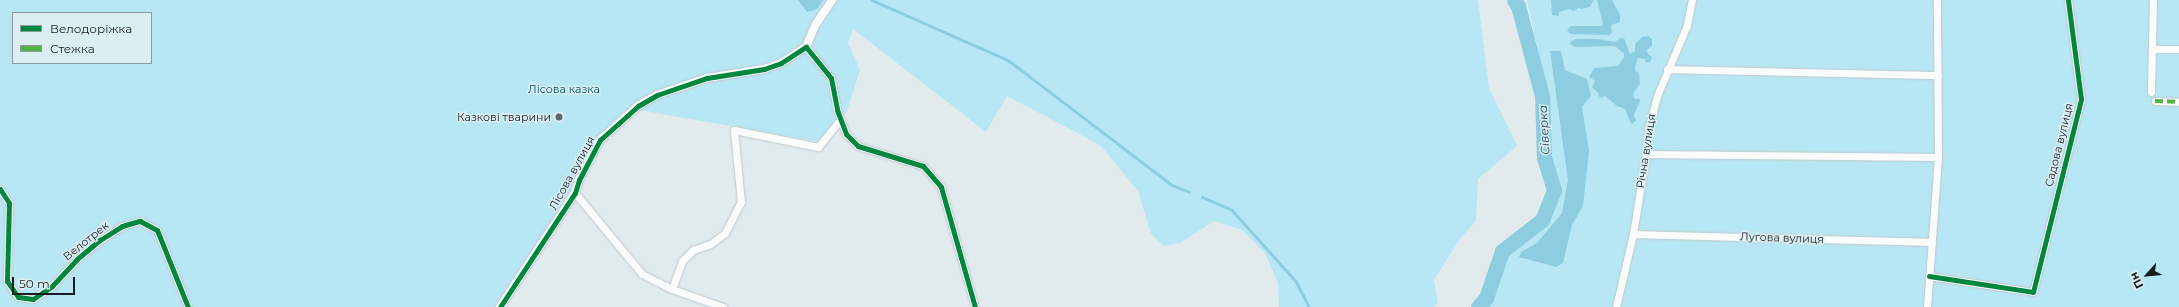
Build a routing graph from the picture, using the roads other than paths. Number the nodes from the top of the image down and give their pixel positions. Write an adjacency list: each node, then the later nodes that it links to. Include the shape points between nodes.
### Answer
1 (832, 0): 6 (street, via 816,24)
2 (1692, 0): 9 (street, Річна вулиця, via 1687,25)
3 (1937, 0): 10 (street)
4 (2068, 0): 21 (street, Садова вулиця, via 2081,98 2033,292)
5 (2153, 0): 8 (street)
6 (806, 47): 14 (street, via 831,78); 18 (street, Лісова вулиця, via 781,63 764,69 706,78 657,95 638,106 600,140)
7 (2179, 48): 8 (street)
8 (2152, 49): 11 (street)
9 (1667, 69): 10 (street); 15 (street, Річна вулиця, via 1648,130)
10 (1938, 76): 16 (street)
11 (2151, 92)
12 (2156, 101): 13 (street)
13 (2179, 102)
14 (841, 119): 22 (street, via 818,147 734,130 741,202 725,233 710,244 693,250 682,261); 26 (street, via 846,134 858,146 923,166 941,187)
15 (1646, 154): 16 (street); 19 (street, Річна вулиця)
16 (1938, 157): 20 (street)
17 (0, 189): 23 (street, Велотрек, via 9,203 7,281 18,297 33,299 52,286 77,259 100,240 122,226 140,221 157,230)
18 (575, 193): 22 (street, via 642,274); 24 (street, Лісова вулиця)
19 (1633, 234): 20 (street, Лугова вулиця); 27 (street, Річна вулиця)
20 (1932, 242): 21 (street)
21 (1929, 276): 28 (street)
22 (672, 289): 25 (street)
23 (188, 307)
24 (500, 307)
25 (723, 307)
26 (975, 307)
27 (1616, 307)
28 (1926, 307)

